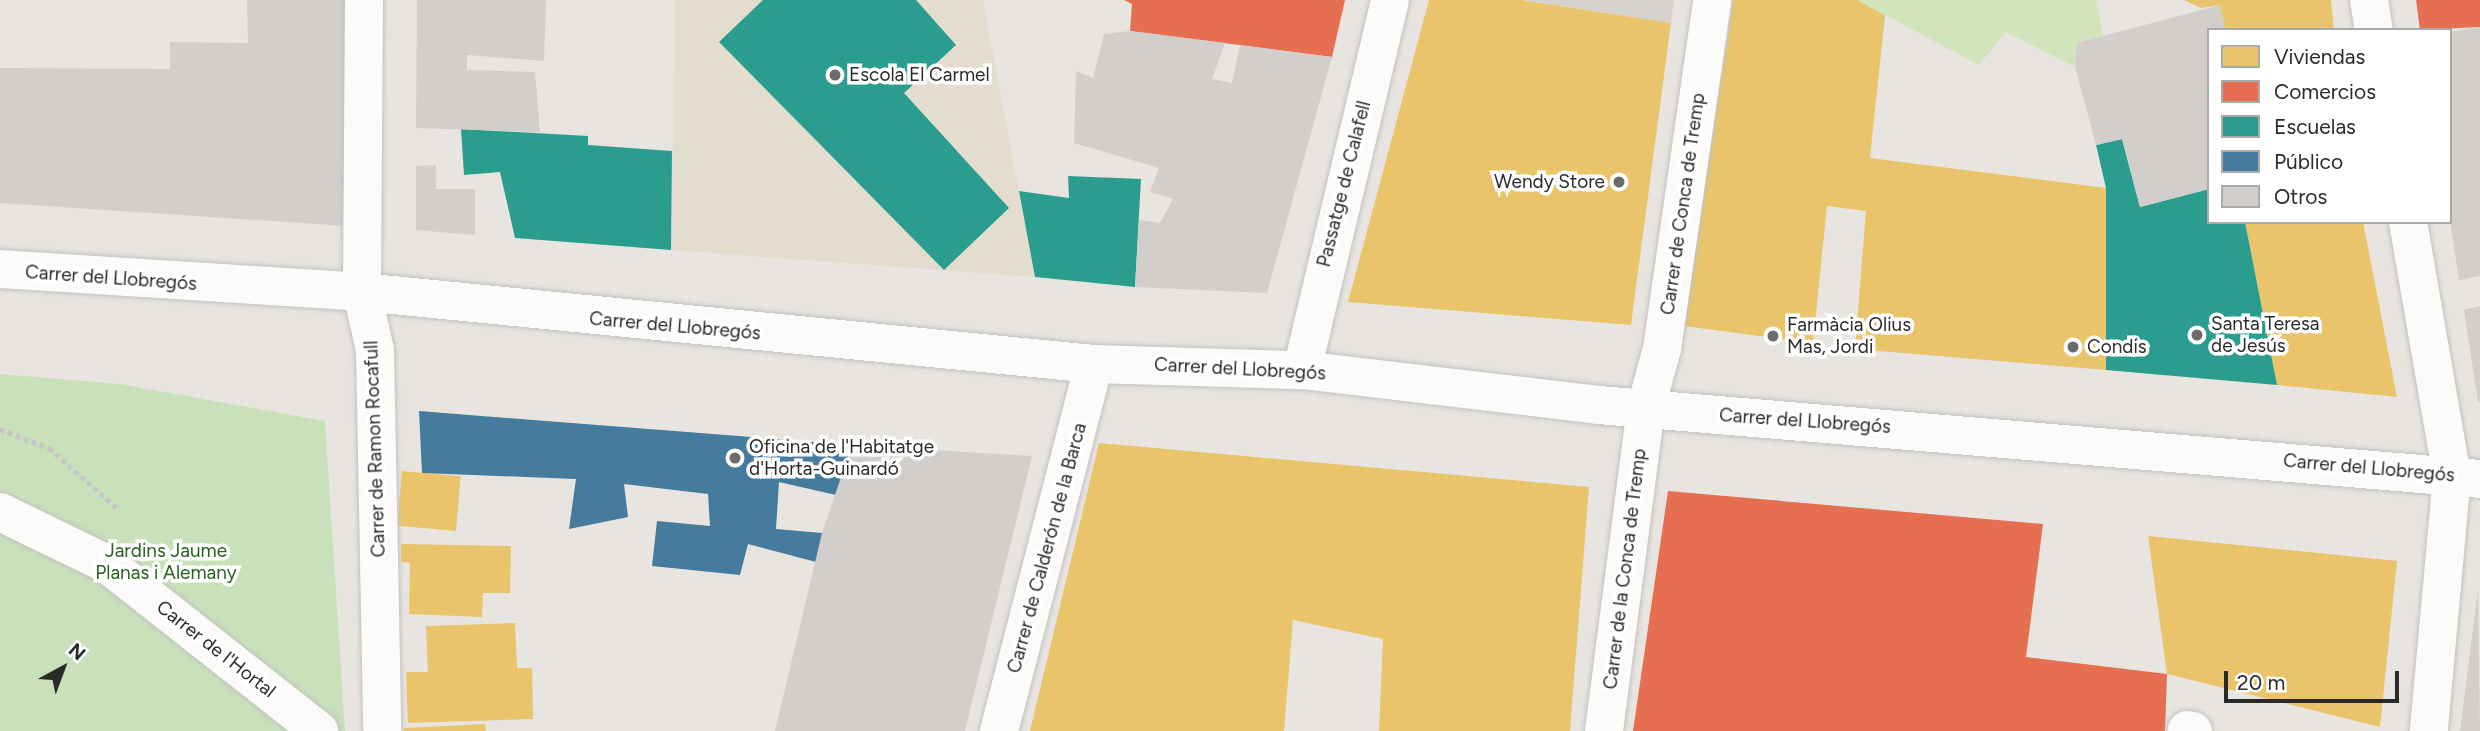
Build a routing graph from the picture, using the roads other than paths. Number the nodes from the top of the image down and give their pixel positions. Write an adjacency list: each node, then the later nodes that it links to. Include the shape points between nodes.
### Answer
1 (364, 0): 8 (street, Carrer de Ramon Rocafull)
2 (1390, 0): 10 (street, Passatge de Calafell)
3 (1712, 0): 11 (street, Carrer de Conca de Tremp, via 1662,349)
4 (2369, 0): 5 (street)
5 (2374, 28)
6 (2407, 224): 12 (street)
7 (0, 269): 8 (street, Carrer del Llobregós)
8 (362, 292): 9 (street, Carrer del Llobregós); 15 (street, Carrer de Ramon Rocafull, via 375,350)
9 (1094, 364): 10 (street, Carrer del Llobregós); 16 (street, Carrer de Calderón de la Barca)
10 (1302, 370): 11 (street, Carrer del Llobregós)
11 (1646, 407): 12 (street, Carrer del Llobregós); 17 (street, Carrer de la Conca de Tremp)
12 (2466, 477): 18 (street)
13 (0, 512): 14 (street, Carrer de l'Hortal, via 107,564)
14 (319, 731)
15 (382, 731)
16 (999, 731)
17 (1604, 731)
18 (2429, 731)

